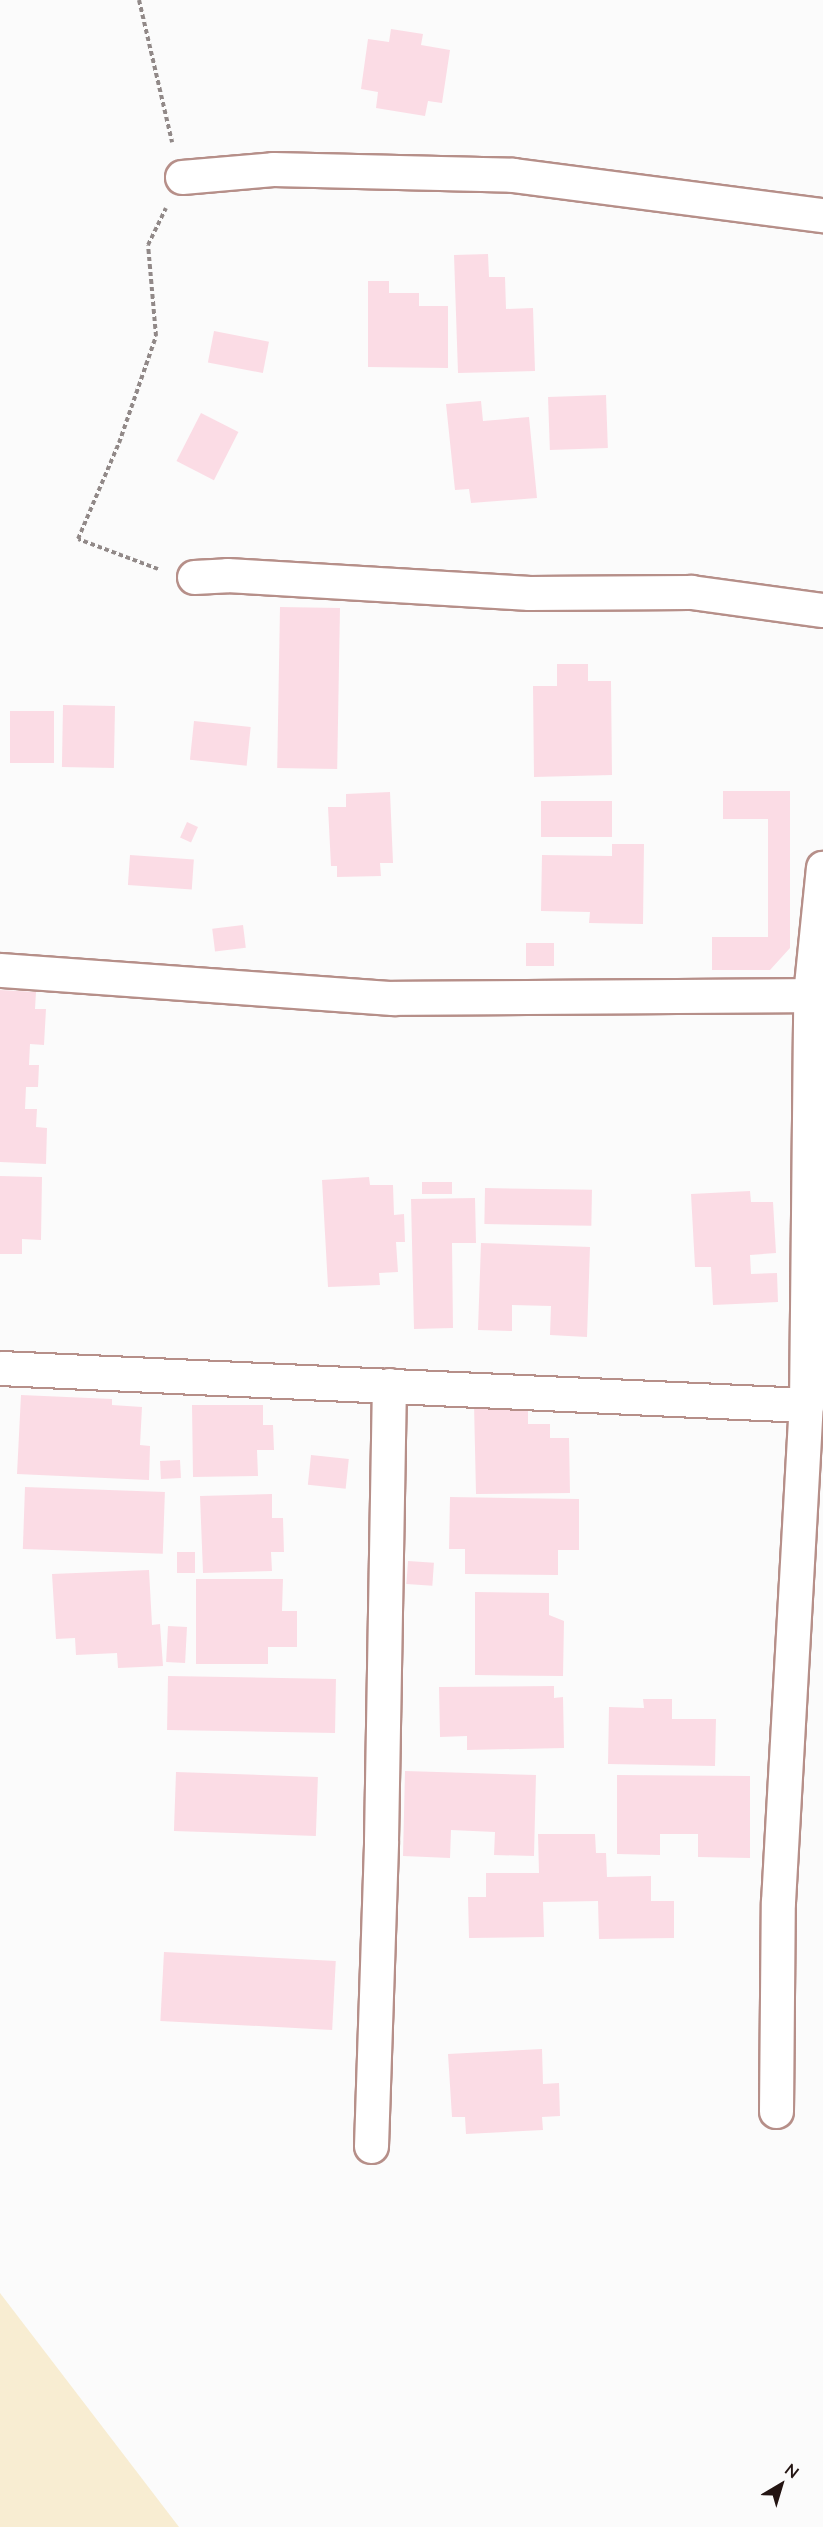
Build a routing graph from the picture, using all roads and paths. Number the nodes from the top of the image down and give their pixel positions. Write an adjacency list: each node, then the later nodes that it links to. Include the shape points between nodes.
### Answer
1 (139, 0): 2 (path, via 156,83)
2 (182, 177): 3 (street, via 273,169 513,175); 4 (path, via 148,245 156,336 119,443 78,539 154,568)
3 (823, 215)
4 (194, 576): 5 (street, via 528,593 692,591)
5 (823, 610)
6 (823, 868): 8 (street)
7 (0, 970): 8 (street, via 393,998)
8 (810, 995): 9 (street)
9 (816, 1274): 12 (street)
10 (0, 1368): 11 (street)
11 (389, 1385): 12 (street); 14 (street)
12 (806, 1405): 13 (street, via 778,1902)
13 (777, 2111)
14 (371, 2146)

